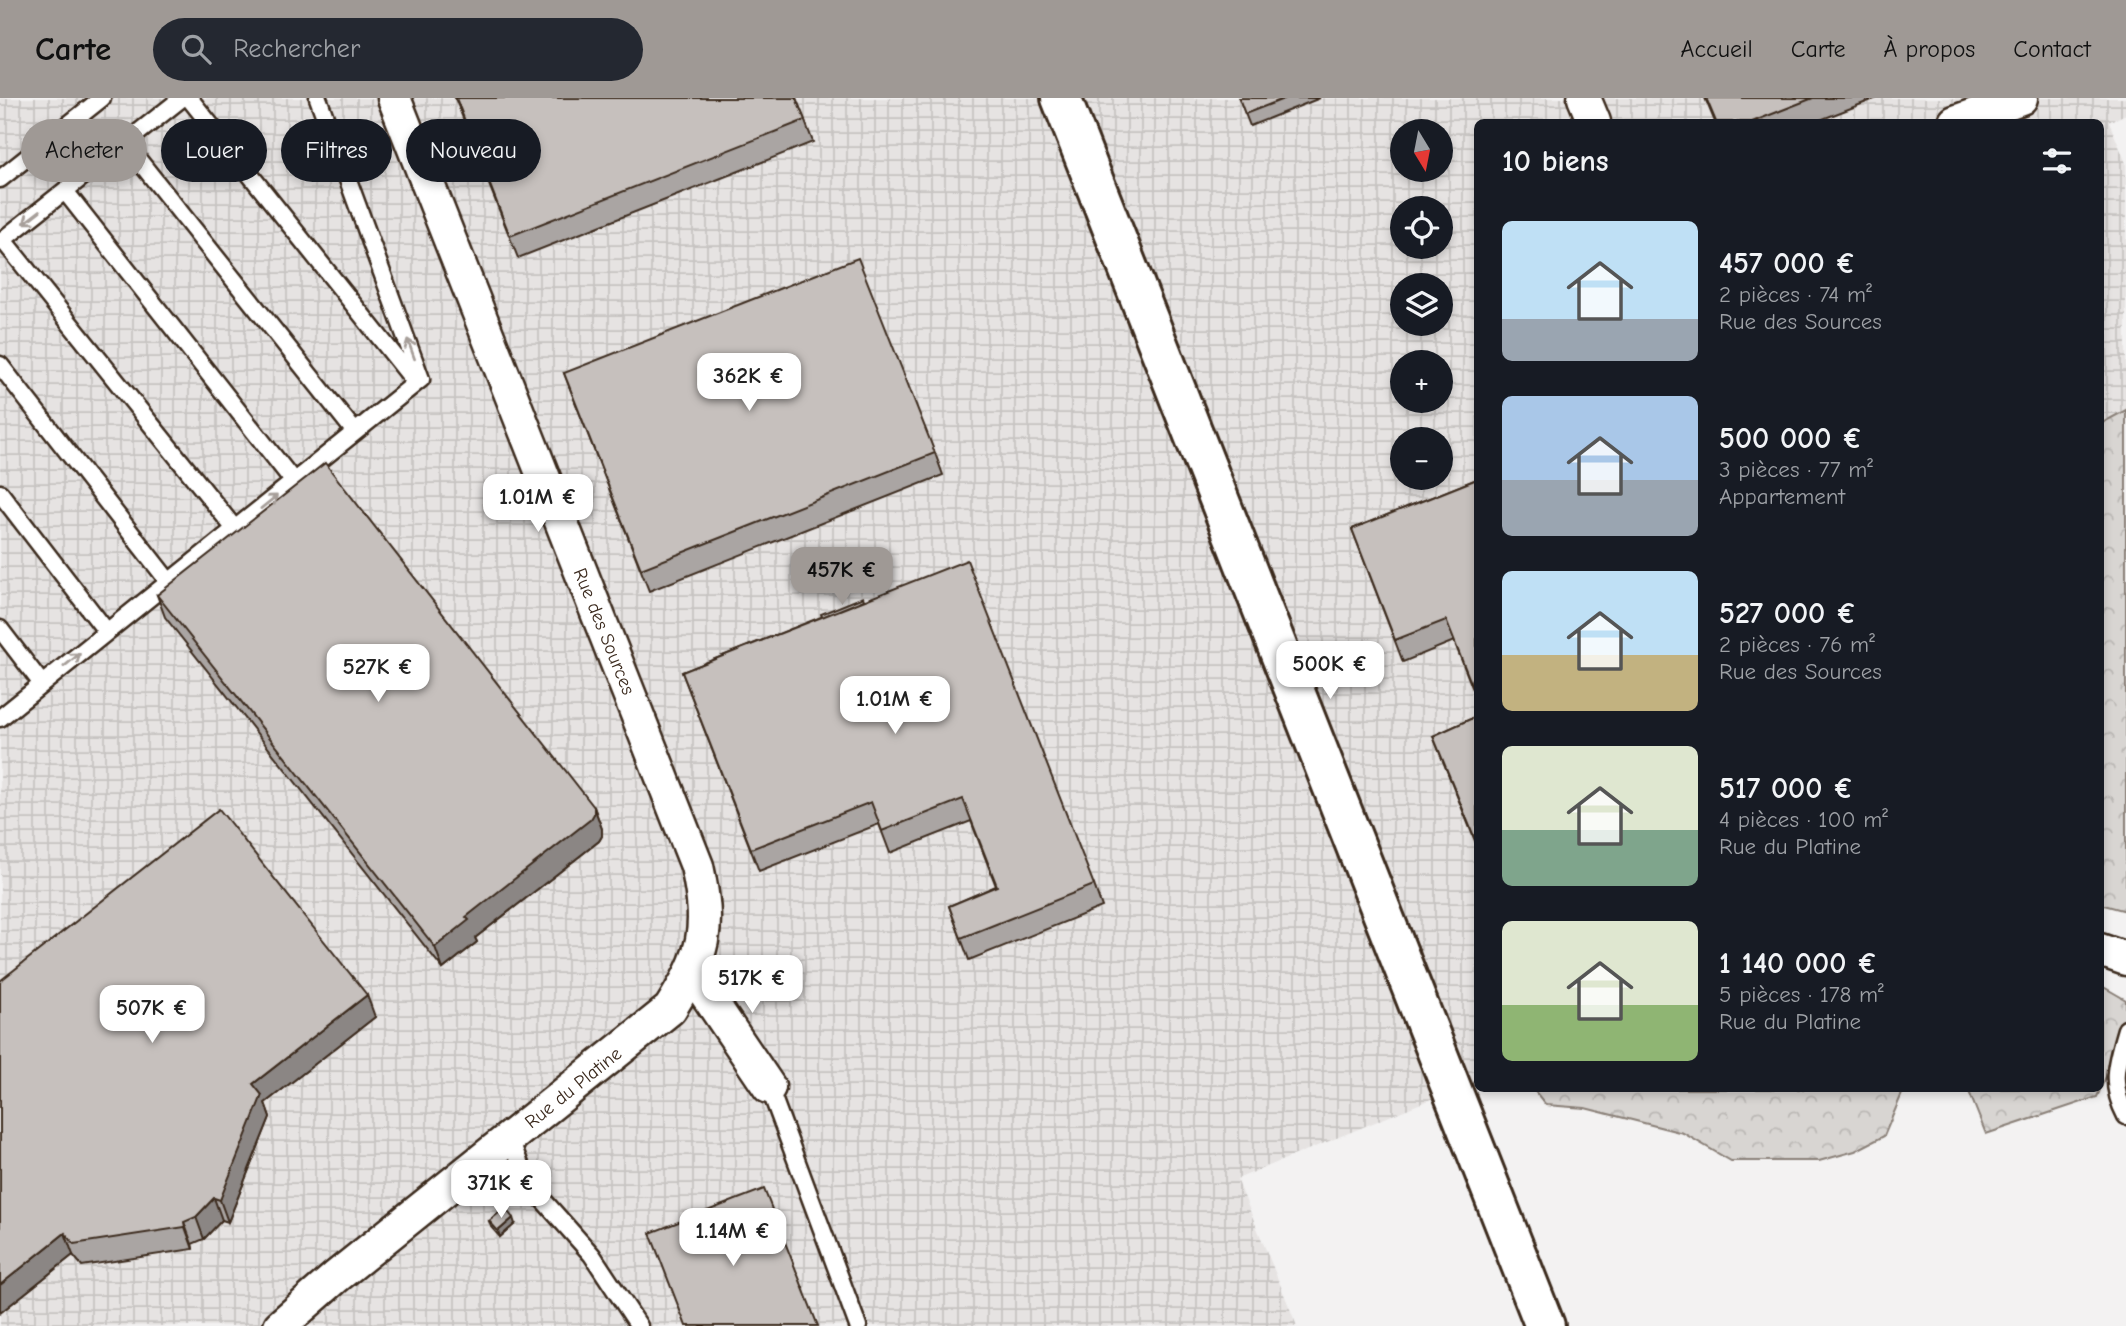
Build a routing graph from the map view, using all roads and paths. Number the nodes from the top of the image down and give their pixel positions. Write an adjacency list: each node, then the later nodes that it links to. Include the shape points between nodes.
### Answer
1 (102, 98): 13 (lane)
2 (182, 98): 11 (lane)
3 (190, 98): 18 (lane)
4 (318, 98): 18 (lane, one-way to 4, via 421,379)
5 (394, 98): 30 (street, Rue des Sources, via 697,866 705,903 704,933)
6 (1060, 98): 38 (street)
7 (1584, 98): 9 (street)
8 (2021, 98): 10 (street)
9 (1593, 119)
10 (1963, 119)
11 (147, 126)
12 (147, 171): 19 (lane)
13 (0, 179)
14 (76, 182): 15 (lane)
15 (65, 191): 16 (lane, one-way to 16); 20 (lane)
16 (2, 241): 22 (lane)
17 (0, 365): 23 (lane)
18 (416, 383): 19 (lane)
19 (355, 432): 20 (lane)
20 (294, 482): 22 (lane, one-way to 20)
21 (0, 492): 25 (lane)
22 (235, 528): 23 (lane)
23 (169, 582): 25 (lane)
24 (0, 629): 26 (lane)
25 (107, 632): 26 (lane, one-way to 25)
26 (42, 684): 27 (lane)
27 (0, 718)
28 (2104, 951): 29 (street)
29 (2126, 959)
30 (692, 973): 32 (street); 34 (street, Rue du Platine, via 670,1009)
31 (2126, 1029): 33 (lane, via 2116,1062 2115,1090)
32 (769, 1087): 37 (lane)
33 (2126, 1116)
34 (509, 1136): 35 (street, Rue du Platine); 36 (lane, via 527,1182 592,1255)
35 (280, 1326)
36 (639, 1326)
37 (858, 1326)
38 (1545, 1326)

